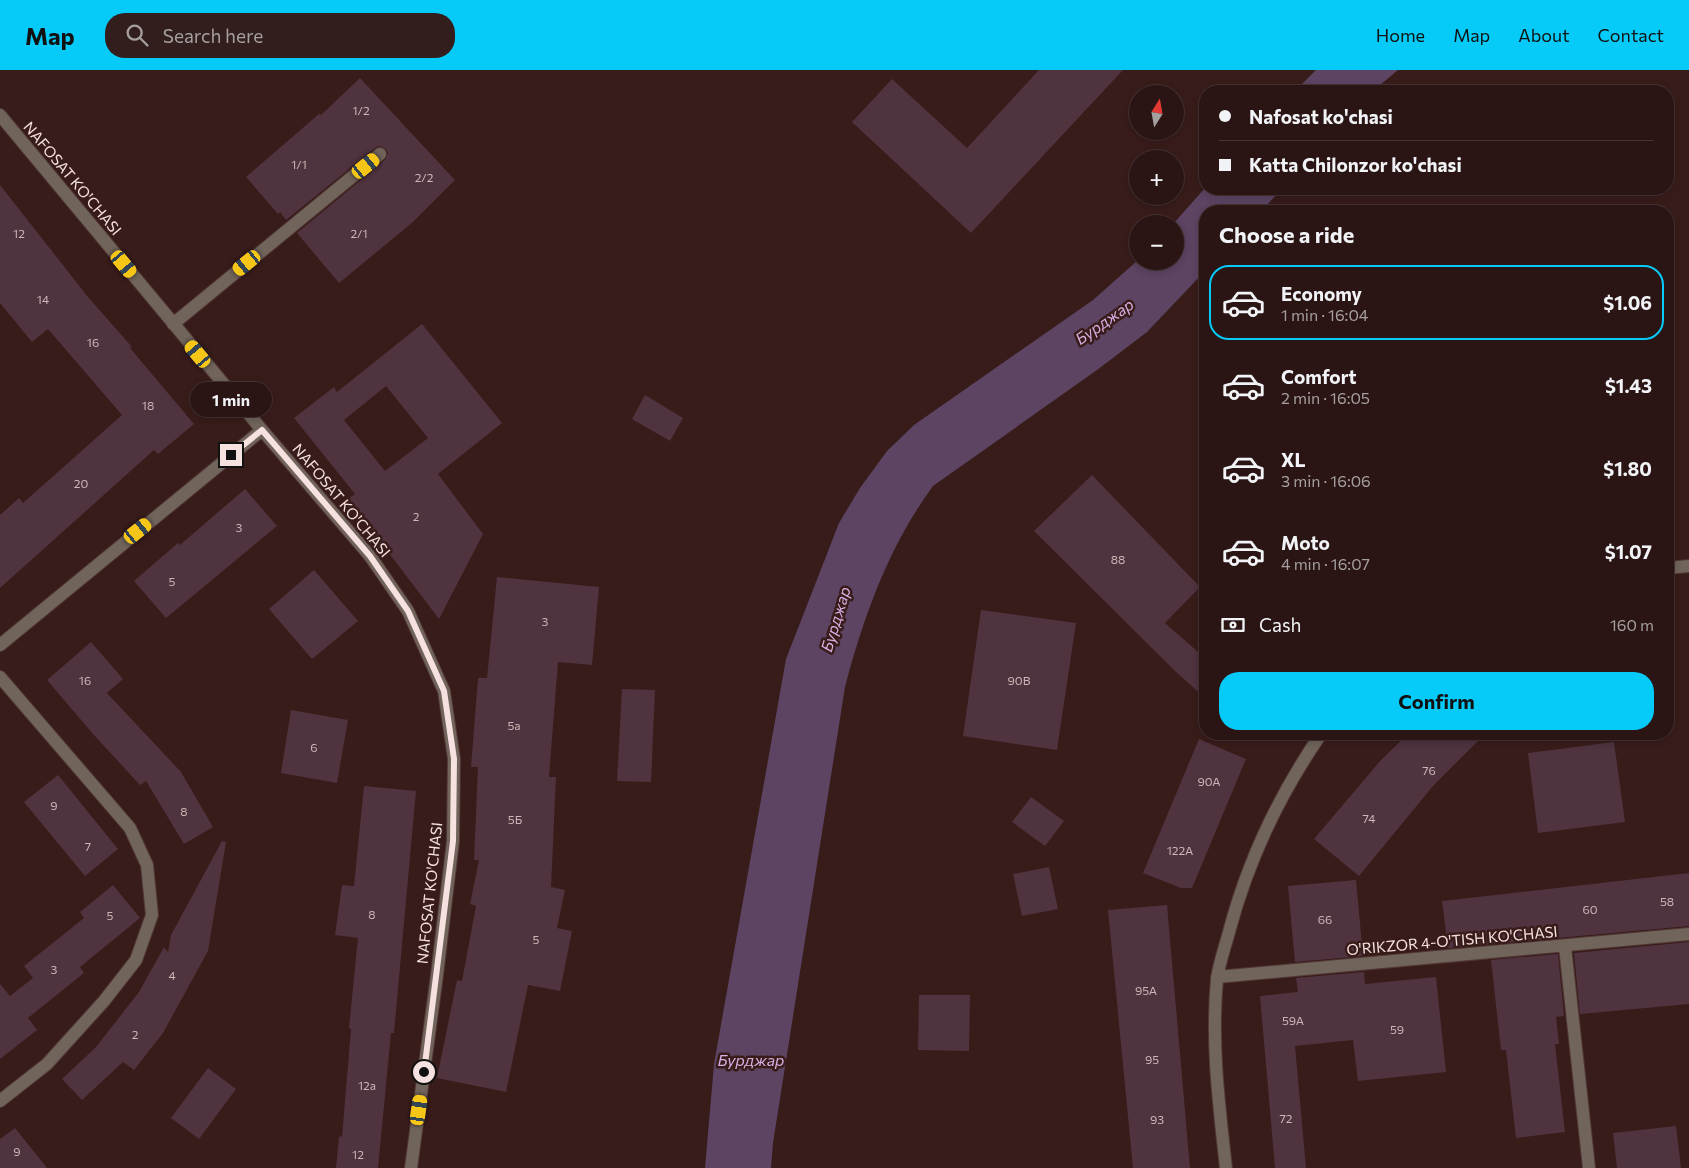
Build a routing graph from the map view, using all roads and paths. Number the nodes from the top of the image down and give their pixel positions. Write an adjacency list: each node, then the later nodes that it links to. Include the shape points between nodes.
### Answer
1 (0, 115): 3 (street, NAFOSAT KO'CHASI)
2 (380, 154): 3 (street)
3 (173, 324): 4 (street, NAFOSAT KO'CHASI)
4 (262, 430): 7 (street); 14 (street, NAFOSAT KO'CHASI, via 370,556 408,611 444,691 454,759 453,841)
5 (1689, 566): 6 (street)
6 (1674, 567)
7 (0, 645)
8 (0, 677): 13 (street, via 130,828 147,866 152,915 136,960 104,1001 47,1064)
9 (1317, 740): 12 (street, via 1270,818 1234,911)
10 (1689, 934): 11 (street, O'RIKZOR 4-O'TISH KO'CHASI)
11 (1566, 946): 12 (street, O'RIKZOR 4-O'TISH KO'CHASI); 16 (street)
12 (1218, 977): 15 (street, via 1214,1030 1216,1084)
13 (0, 1101)
14 (411, 1168)
15 (1226, 1168)
16 (1589, 1168)

